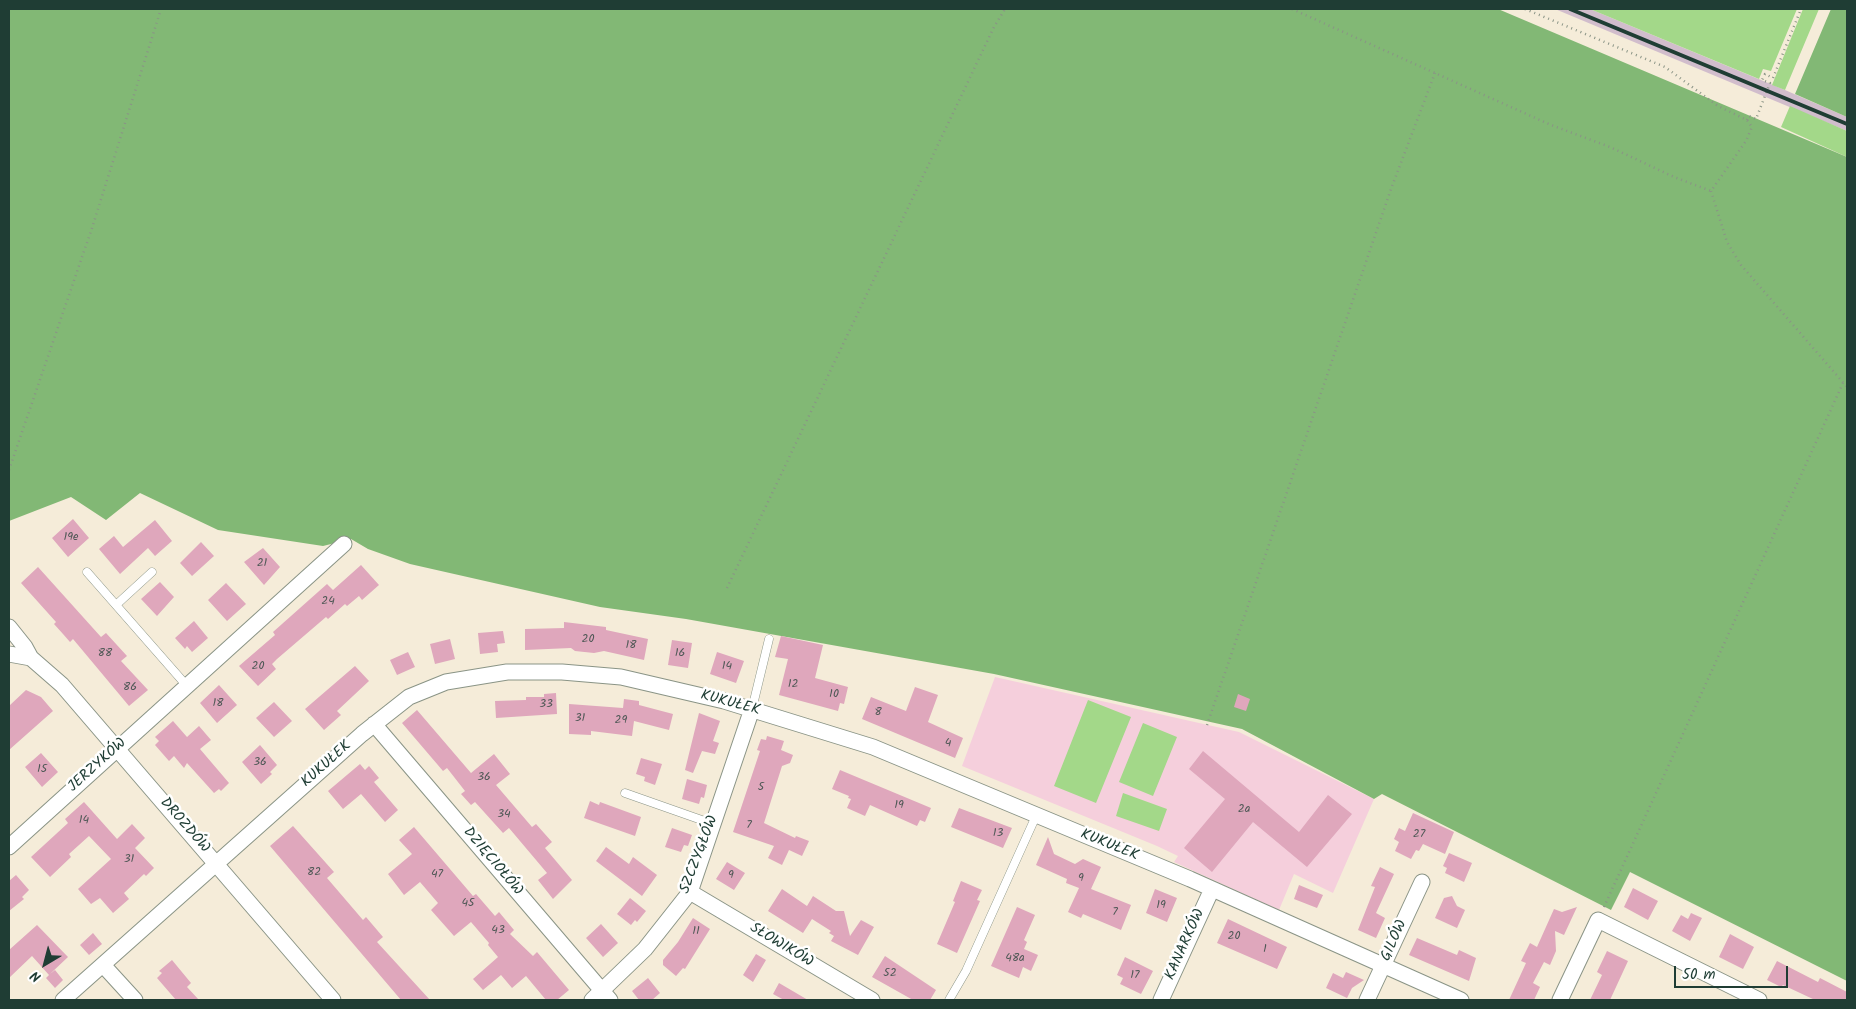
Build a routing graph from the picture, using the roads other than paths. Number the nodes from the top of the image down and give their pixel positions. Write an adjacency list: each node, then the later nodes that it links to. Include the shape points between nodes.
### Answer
1 (344, 544): 9 (street, JERZYKÓW)
2 (87, 572): 4 (lane)
3 (152, 572): 4 (lane)
4 (116, 605): 9 (lane)
5 (9, 627): 8 (street, DROZDÓW)
6 (769, 639): 10 (lane)
7 (9, 654): 8 (street, DROZDÓW)
8 (31, 658): 12 (street, DROZDÓW, via 57,679)
9 (186, 686): 12 (street, JERZYKÓW)
10 (752, 709): 11 (street, KUKUŁEK, via 621,677 507,672 446,682 408,697); 14 (street, KUKUŁEK, via 873,747); 15 (street, SZCZYGŁÓW)
11 (374, 724): 17 (street, KUKUŁEK); 23 (street, DZIĘCIOŁÓW)
12 (117, 748): 16 (street, JERZYKÓW); 17 (street, DROZDÓW)
13 (625, 793): 15 (lane)
14 (1036, 816): 19 (street, KUKUŁEK); 28 (lane, via 966,971)
15 (713, 824): 20 (street, SZCZYGŁÓW)
16 (9, 847)
17 (216, 864): 21 (street, KUKUŁEK); 26 (street, DROZDÓW)
18 (1422, 882): 22 (street, GILÓW)
19 (1212, 889): 22 (street, KUKUŁEK); 29 (street, KANARKÓW)
20 (690, 892): 23 (street, SZCZYGŁÓW, via 645,949); 27 (street, SŁOWIKÓW)
21 (103, 964): 24 (street, KUKUŁEK); 25 (street)
22 (1384, 966): 30 (street, GILÓW); 31 (street, KUKUŁEK)
23 (601, 997)
24 (63, 1000)
25 (135, 1000)
26 (333, 1000)
27 (872, 1000)
28 (949, 1000)
29 (1160, 1000)
30 (1367, 1000)
31 (1461, 1000)
32 (1560, 1000): 33 (street, via 1598,920)
33 (1759, 1000)

